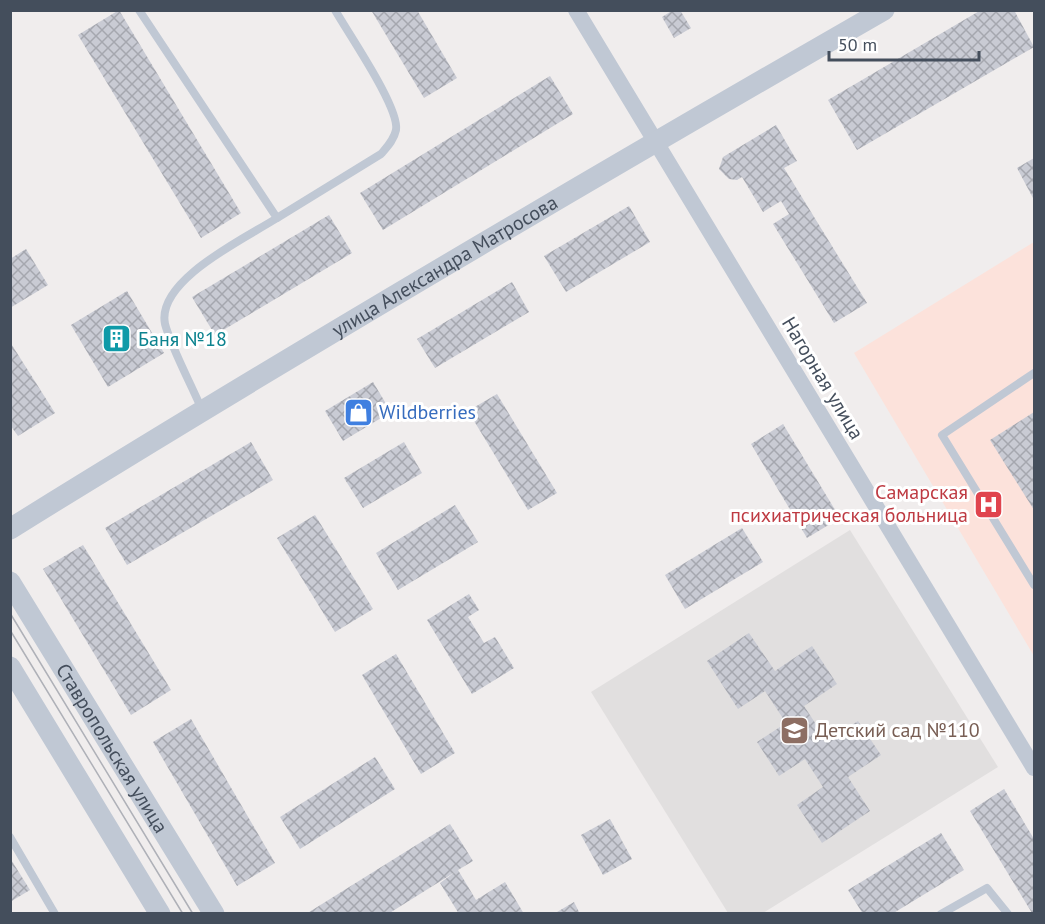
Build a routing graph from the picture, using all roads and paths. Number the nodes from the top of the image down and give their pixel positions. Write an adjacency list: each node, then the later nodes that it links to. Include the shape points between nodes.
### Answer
1 (139, 10): 6 (lane)
2 (335, 10): 6 (lane, via 392,108 396,130 381,154)
3 (576, 10): 5 (street, Нагорная улица)
4 (884, 10): 5 (street, улица Александра Матросова)
5 (655, 142): 8 (street, улица Александра Матросова); 13 (street, Нагорная улица)
6 (277, 218): 8 (lane, via 188,275 168,300 165,324)
7 (1035, 373): 11 (lane, via 942,435)
8 (202, 410): 9 (street, улица Александра Матросова)
9 (10, 529)
10 (10, 582): 17 (street, Ставропольская улица)
11 (1035, 585)
12 (10, 667): 16 (street)
13 (1035, 768)
14 (10, 837): 15 (lane)
15 (55, 914)
16 (160, 914)
17 (214, 914)
18 (941, 914): 19 (lane, via 987,888)
19 (1008, 914)

